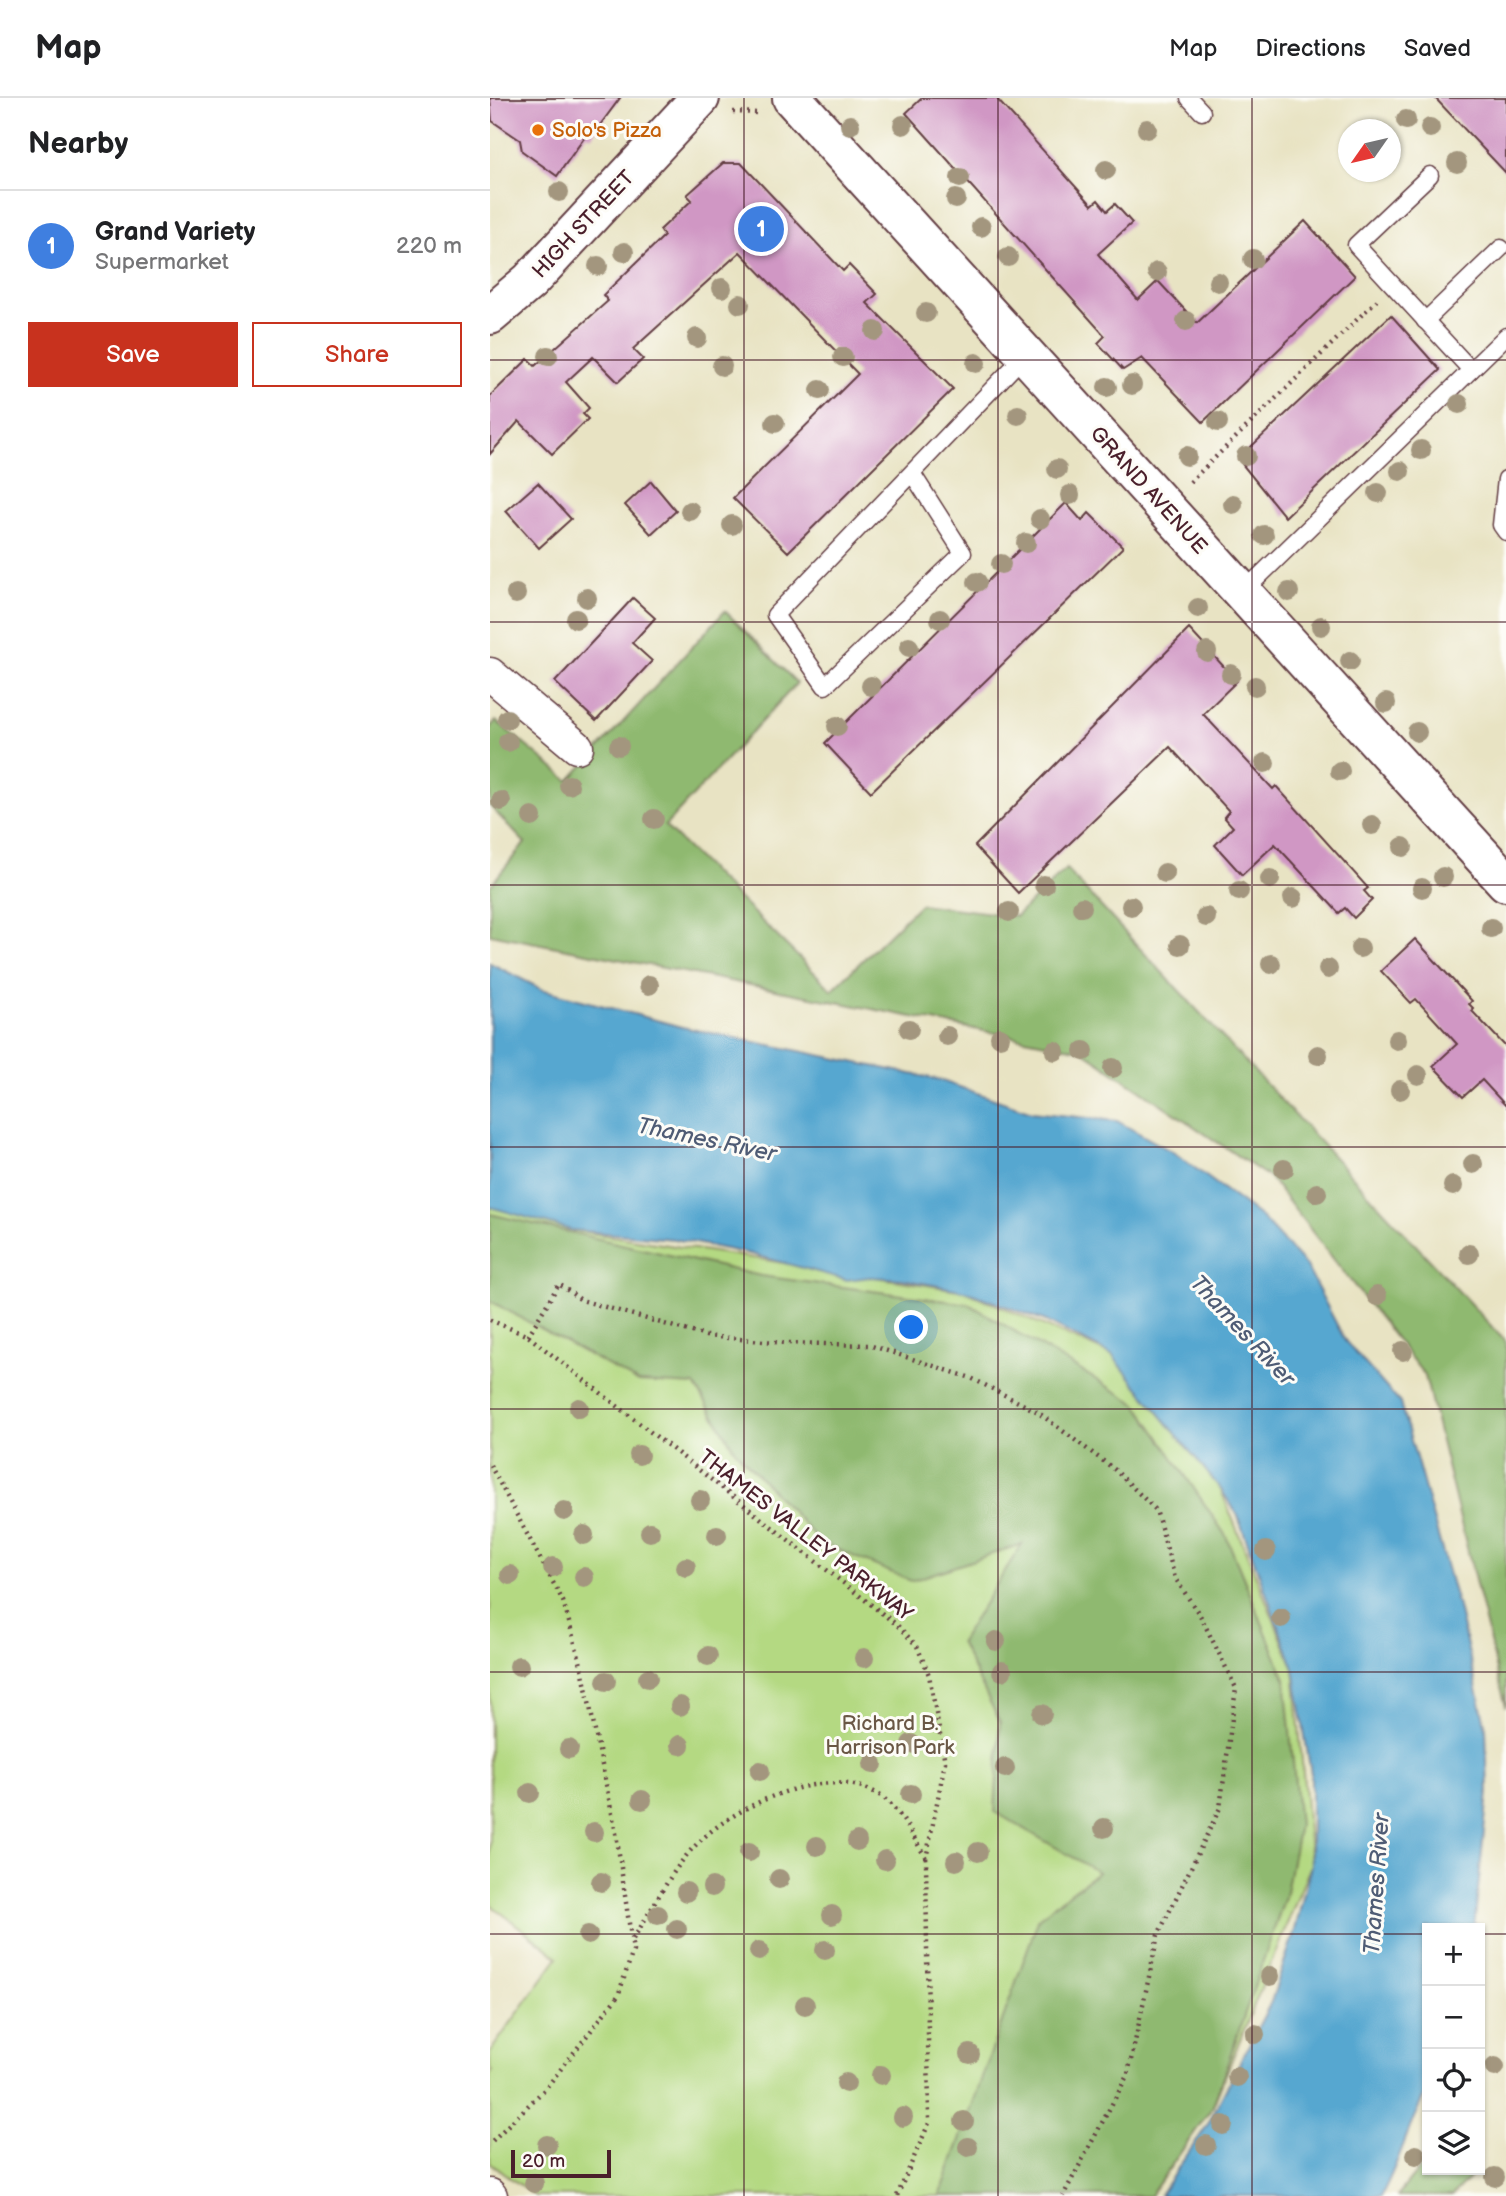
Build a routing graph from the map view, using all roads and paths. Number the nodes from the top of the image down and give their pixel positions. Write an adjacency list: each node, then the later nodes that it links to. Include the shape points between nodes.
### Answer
1 (1189, 98): 4 (lane)
2 (715, 105): 3 (path); 8 (street, HIGH STREET)
3 (780, 105): 11 (street, GRAND AVENUE)
4 (1202, 112)
5 (1430, 175): 7 (lane, via 1356,245)
6 (1501, 248): 9 (lane)
7 (1393, 285): 9 (lane); 15 (path)
8 (490, 315)
9 (1425, 321): 12 (lane)
10 (1506, 336): 12 (lane)
11 (1025, 355): 13 (lane); 15 (street, GRAND AVENUE)
12 (1471, 370): 17 (lane)
13 (912, 473): 13 (lane, via 775,615 825,686 963,553)
14 (1506, 479): 16 (lane, via 1501,525)
15 (1164, 507): 17 (street, GRAND AVENUE)
16 (1506, 532)
17 (1242, 593): 20 (street, GRAND AVENUE)
18 (490, 674): 19 (street)
19 (577, 747)
20 (1506, 882)
21 (490, 1320): 22 (path, THAMES VALLEY PARKWAY)
22 (528, 1336): 24 (path, THAMES VALLEY PARKWAY, via 897,1625 917,1646 932,1686 946,1762); 28 (path, via 559,1284 581,1300 721,1339 869,1345 971,1378 1036,1410 1114,1469 1156,1510 1175,1578 1236,1688 1235,1701 1220,1808 1158,1935 1128,2074)
23 (490, 1465): 25 (path, via 563,1601 616,1833)
24 (926, 1858): 25 (path, via 893,1806 877,1795 832,1782 803,1786 736,1815 699,1841); 27 (path, THAMES VALLEY PARKWAY, via 929,2123)
25 (632, 1940): 26 (path, via 633,1957 618,1996 545,2088)
26 (490, 2143)
27 (897, 2196)
28 (1063, 2196)

